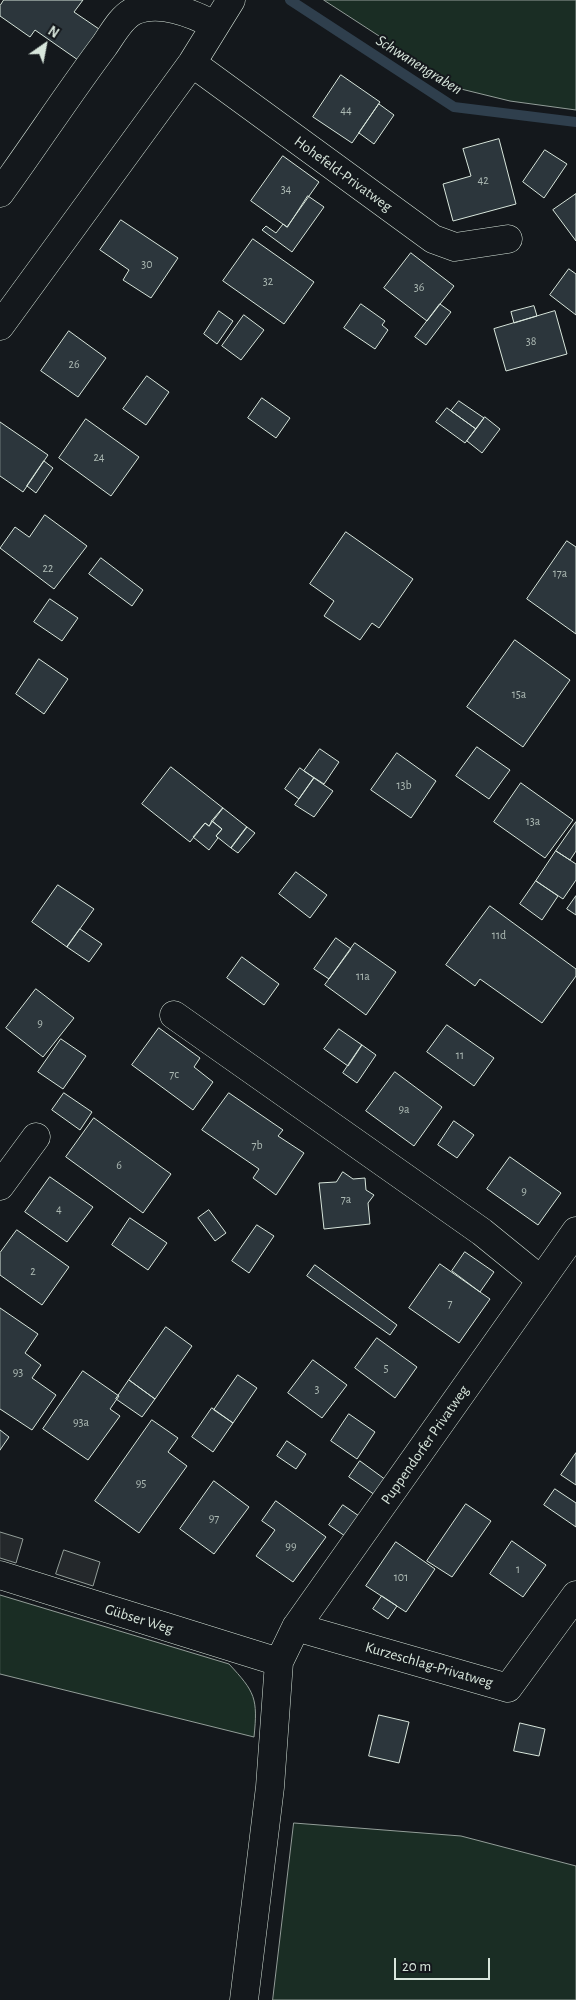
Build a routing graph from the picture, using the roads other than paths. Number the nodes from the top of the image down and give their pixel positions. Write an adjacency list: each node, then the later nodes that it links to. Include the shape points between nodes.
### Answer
1 (231, 1): 3 (street)
2 (125, 6): 3 (street, via 171,8); 5 (street, via 100,51)
3 (214, 25): 4 (street)
4 (192, 63): 6 (street, Hohefeld-Privatweg, via 433,239 455,247); 7 (street)
5 (0, 193)
6 (508, 239)
7 (0, 326)
8 (174, 1015): 12 (street, via 482,1232)
9 (36, 1137): 10 (street)
10 (0, 1186)
11 (576, 1231): 12 (street, Puppendorfer Privatweg)
12 (541, 1280): 15 (street, Puppendorfer Privatweg)
13 (0, 1575): 16 (street, Gübser Weg)
14 (576, 1594): 15 (street, Kurzeschlag-Privatweg, via 508,1688)
15 (296, 1627): 16 (street, Puppendorfer Privatweg)
16 (279, 1662): 17 (street, via 270,1787)
17 (244, 2000)

